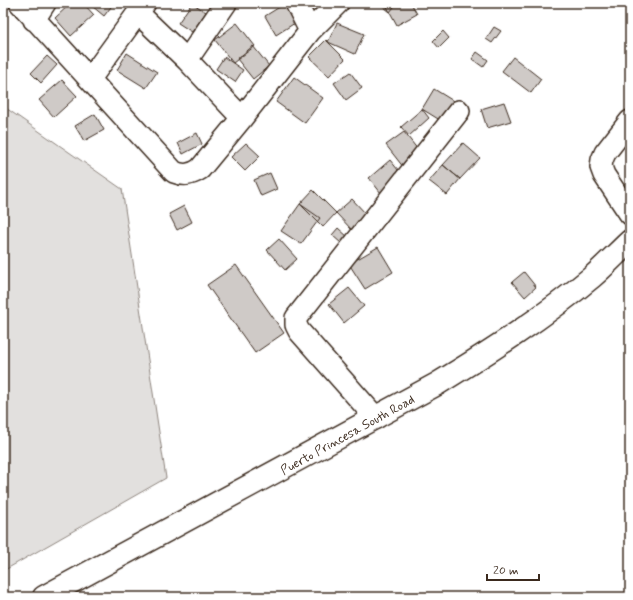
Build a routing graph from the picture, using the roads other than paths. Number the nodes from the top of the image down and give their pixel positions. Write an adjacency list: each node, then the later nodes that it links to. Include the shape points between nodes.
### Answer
1 (20, 3): 6 (street)
2 (226, 3): 8 (street)
3 (296, 3): 7 (street)
4 (338, 3): 7 (street)
5 (141, 8): 8 (street); 9 (street)
6 (39, 11): 9 (street)
7 (310, 31): 11 (street)
8 (187, 60): 11 (street)
9 (90, 79): 11 (street, via 174,172 181,175 194,173 200,169)
10 (459, 111): 15 (street, via 296,318 299,331)
11 (242, 118)
12 (630, 121): 13 (street, via 605,153 601,167 604,175)
13 (627, 202)
14 (630, 241): 15 (main road, Puerto Princesa South Road, via 587,281 506,341)
15 (376, 418): 16 (main road, Puerto Princesa South Road)
16 (44, 597)

